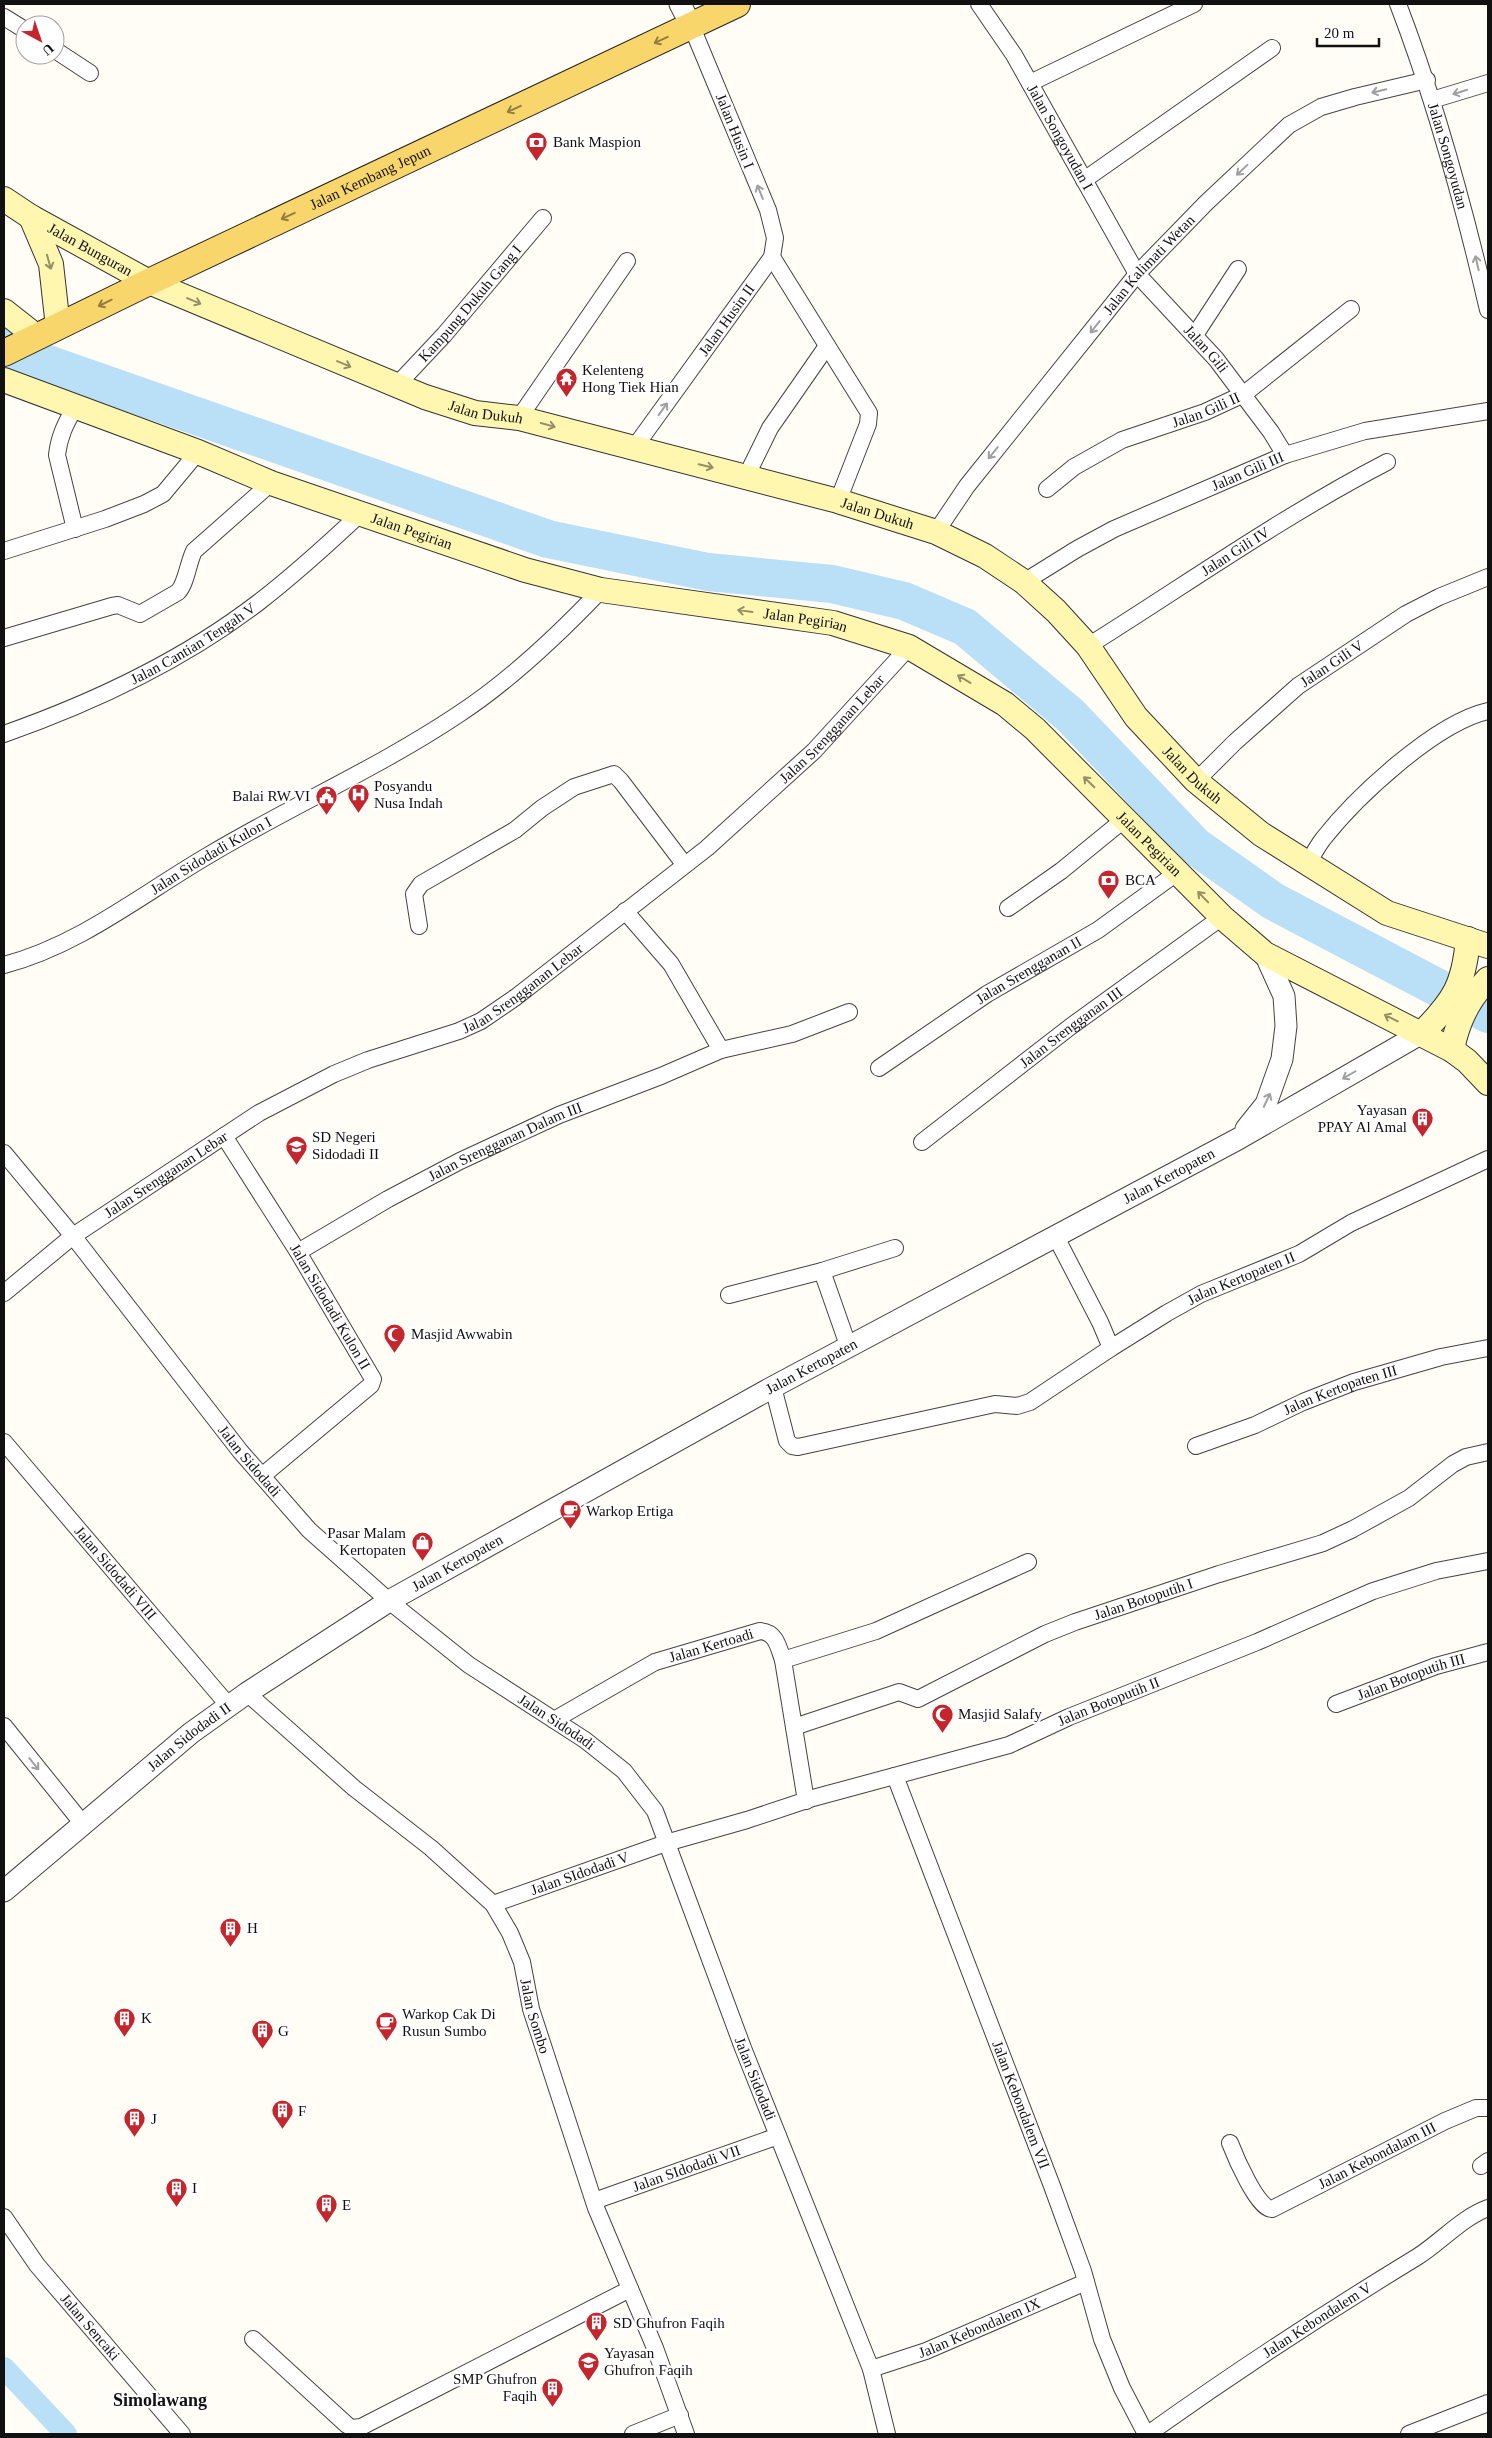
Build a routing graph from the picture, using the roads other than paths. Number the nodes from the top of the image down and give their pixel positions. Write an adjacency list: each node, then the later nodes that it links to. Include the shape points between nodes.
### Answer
1 (737, 4): 5 (main road, Jalan Kembang Jepun)
2 (979, 4): 12 (street, Jalan Songoyudan I)
3 (1194, 4): 12 (street)
4 (1398, 4): 11 (street, Jalan Songoyudan)
5 (686, 15): 19 (street, Jalan Husin I, one-way to 5, via 768,210); 24 (main road, Jalan Kembang Jepun, one-way to 24)
6 (4, 17): 7 (street)
7 (15, 24)
8 (1272, 48): 15 (street)
9 (65, 57): 10 (street)
10 (90, 73)
11 (1427, 80): 14 (street, Jalan Songoyudan); 23 (street, Jalan Kalimati Wetan, one-way to 23, via 1355,97 1305,115 1206,203)
12 (1030, 82): 15 (street, Jalan Songoyudan I)
13 (1488, 83): 14 (street, one-way to 14)
14 (1432, 100): 26 (street, Jalan Songoyudan, one-way to 14, via 1476,255)
15 (1084, 180): 23 (street, Jalan Songoyudan I)
16 (4, 199): 17 (main road, Jalan Bunguran)
17 (31, 217): 24 (main road, Jalan Bunguran); 29 (main road, Jalan Bunguran, one-way to 29, via 51,264)
18 (543, 218): 32 (street, Kampung Dukuh Gang I, via 444,335)
19 (775, 238): 20 (street, Jalan Husin II)
20 (772, 257): 30 (street); 37 (street, Jalan Husin II, one-way to 20)
21 (627, 261): 36 (street)
22 (1238, 269): 28 (street)
23 (1137, 274): 28 (street, Jalan Gili); 47 (street, Jalan Kalimati Wetan, one-way to 47, via 968,486)
24 (149, 282): 29 (main road, Jalan Kembang Jepun, one-way to 29); 32 (main road, Jalan Dukuh, one-way to 32)
25 (1351, 309): 33 (street, Jalan Gili II)
26 (1488, 310)
27 (4, 311): 29 (main road)
28 (1195, 335): 33 (street, Jalan Gili)
29 (30, 341)
30 (827, 346): 41 (street, via 770,428); 44 (street, via 864,403 870,419)
31 (4, 380): 34 (main road, Jalan Pegirian)
32 (396, 386): 36 (main road, Jalan Dukuh, via 475,412)
33 (1244, 394): 39 (street, Jalan Gili); 43 (street, Jalan Gili II, via 1205,412 1122,440 1074,467)
34 (75, 407): 38 (main road, Jalan Pegirian); 46 (street, via 63,428 57,455)
35 (1488, 411): 39 (street, Jalan Gili III, via 1365,431)
36 (519, 418): 37 (main road, Jalan Dukuh, one-way to 37)
37 (634, 448): 41 (main road, Jalan Dukuh, one-way to 41)
38 (198, 452): 42 (main road, Jalan Pegirian); 46 (street, via 162,494 144,504)
39 (1285, 454): 50 (street, Jalan Gili III, via 1114,529)
40 (1387, 462): 53 (street, Jalan Gili IV, via 1340,486 1205,569)
41 (746, 477): 44 (main road, Jalan Dukuh)
42 (271, 483): 45 (main road, Jalan Pegirian); 52 (street, via 194,551 178,592 140,614 118,605 112,606)
43 (1047, 489)
44 (838, 501): 47 (main road, Jalan Dukuh)
45 (359, 514): 51 (main road, Jalan Pegirian, via 525,570); 56 (street, Jalan Cantian Tengah V, via 259,602 193,646 106,693)
46 (75, 529): 48 (street)
47 (936, 532): 50 (main road, Jalan Dukuh, via 985,556)
48 (4, 551)
49 (1488, 578): 57 (street, Jalan Gili V, via 1406,614 1298,686)
50 (1024, 582): 53 (main road, Jalan Dukuh)
51 (601, 590): 54 (main road, Jalan Pegirian, one-way to 51, via 833,623); 68 (street, Jalan Sidodadi Kulon I, via 563,630 459,715 209,854 128,906 55,947)
52 (4, 638)
53 (1088, 646): 57 (main road, Jalan Dukuh, via 1136,717)
54 (909, 647): 58 (main road, Jalan Pegirian, one-way to 54, via 1005,704); 59 (street, Jalan Srengganan Lebar, via 814,751 707,848)
55 (1488, 711): 60 (street, via 1448,728 1388,773 1345,813 1322,840)
56 (4, 734)
57 (1196, 781): 60 (main road, Jalan Dukuh, via 1261,834)
58 (1126, 818): 61 (main road, Jalan Pegirian); 62 (street, via 1061,871)
59 (684, 864): 63 (street, Jalan Srengganan Lebar); 65 (street, via 614,774 574,787 515,830 421,884 414,894)
60 (1307, 865): 66 (main road, Jalan Dukuh, via 1387,913)
61 (1178, 872): 64 (main road, Jalan Pegirian, one-way to 61); 75 (street, Jalan Srengganan II, via 1098,930 987,994)
62 (1008, 908)
63 (625, 911): 73 (street, via 671,964); 77 (street, Jalan Srengganan Lebar, via 481,1021 334,1074 288,1097)
64 (1222, 917): 67 (main road, Jalan Pegirian); 79 (street, Jalan Srengganan III, via 1070,1027)
65 (419, 926)
66 (1478, 943): 69 (main road)
67 (1265, 954): 72 (main road, Jalan Pegirian, one-way to 67); 78 (street, Jalan Kertopaten, one-way to 67, via 1266,1104 1282,1059 1286,1026 1284,996)
68 (4, 965)
69 (1476, 983): 71 (main road)
70 (849, 1012): 73 (street, Jalan Srengganan Dalam III, via 792,1034)
71 (1449, 1020): 72 (main road); 74 (main road)
72 (1422, 1033): 74 (main road, Jalan Pegirian); 78 (street, Jalan Kertopaten, one-way to 78)
73 (721, 1050): 85 (street, Jalan Srengganan Dalam III, via 559,1115 460,1161)
74 (1452, 1050): 76 (main road, Jalan Pegirian)
75 (879, 1068)
76 (1488, 1084)
77 (224, 1136): 82 (street, Jalan Srengganan Lebar); 85 (street, Jalan Sidodadi Kulon II)
78 (1238, 1139): 83 (street, Jalan Kertopaten)
79 (922, 1142)
80 (4, 1153): 82 (street, Jalan Sidodadi)
81 (1488, 1159): 90 (street, Jalan Kertopaten II, via 1351,1223 1299,1254 1202,1294)
82 (73, 1236): 87 (street, Jalan Srengganan Lebar); 96 (street, Jalan Sidodadi)
83 (1056, 1237): 89 (street, Jalan Kertopaten); 90 (street)
84 (895, 1248): 86 (street)
85 (298, 1252): 96 (street, Jalan Sidodadi Kulon II, via 373,1379)
86 (822, 1272): 88 (street); 89 (street)
87 (4, 1293)
88 (729, 1295)
89 (849, 1348): 92 (street, Jalan Kertopaten)
90 (1111, 1348): 92 (street, Jalan Kertopaten II, via 1023,1405 995,1404 798,1447 787,1441)
91 (1488, 1348): 94 (street, Jalan Kertopaten III, via 1441,1357 1354,1382 1248,1428)
92 (773, 1387): 99 (street, Jalan Kertopaten)
93 (4, 1442): 104 (street, Jalan Sidodadi VIII)
94 (1196, 1446)
95 (1488, 1452): 107 (street, Jalan Botoputih I, via 1453,1464 1409,1498 1323,1543 1075,1622 918,1699 899,1692)
96 (262, 1476): 99 (street, Jalan Sidodadi, via 309,1530)
97 (1488, 1561): 108 (street, Jalan Botoputih II, via 1436,1571 1373,1591 1009,1745)
98 (1028, 1562): 101 (street, via 876,1631)
99 (389, 1601): 102 (street, Jalan Sidodadi II); 105 (street, Jalan Sidodadi, via 469,1665)
100 (1488, 1652): 103 (street, Jalan Botoputih III, via 1436,1666)
101 (783, 1660): 105 (street, Jalan Kertoadi, via 775,1638 760,1631 655,1662); 107 (street, Jalan Kertoadi)
102 (247, 1693): 104 (street, Jalan Sidodadi II); 113 (street, Jalan Sombo, via 354,1788 431,1848)
103 (1336, 1704)
104 (228, 1706): 110 (street, Jalan Sidodadi II)
105 (554, 1720): 111 (street, Jalan Sidodadi, via 624,1771 655,1811)
106 (4, 1726): 110 (street, one-way to 110)
107 (794, 1727): 109 (street, Jalan Kertoadi)
108 (895, 1776): 109 (street, Jalan Botoputih II); 120 (street, Jalan Kebondalem VII, via 983,2000)
109 (806, 1800): 111 (street, Jalan Botoputih II)
110 (83, 1824): 112 (street, Jalan Sidodadi II)
111 (666, 1843): 113 (street, Jalan SIdodadi V); 115 (street, Jalan Sidodadi)
112 (4, 1891)
113 (494, 1904): 117 (street, Jalan Sombo, via 522,1962 531,2009)
114 (1488, 2108): 116 (street, Jalan Kebondalam III, via 1476,2108 1444,2121 1268,2209 1252,2188)
115 (778, 2136): 117 (street, Jalan SIdodadi VII); 123 (street, Jalan Sidodadi)
116 (1230, 2143)
117 (594, 2201): 121 (street, Jalan Sombo)
118 (1488, 2208): 131 (street, Jalan Kebondalem V, via 1472,2215 1426,2251 1324,2314)
119 (4, 2217): 127 (street, Jalan Sencaki, via 37,2265)
120 (1086, 2282): 123 (street, Jalan Kebondalem IX, via 926,2351); 131 (street, Jalan Kebondalem VII, via 1102,2339 1122,2388)
121 (630, 2289): 125 (street, Jalan Sombo); 126 (street, via 361,2427)
122 (254, 2339): 126 (street)
123 (871, 2368): 130 (street, Jalan Sidodadi)
124 (1488, 2403): 132 (street)
125 (680, 2415): 128 (street); 129 (street, Jalan Sombo)
126 (346, 2431)
127 (182, 2434)
128 (633, 2434)
129 (686, 2434)
130 (887, 2434)
131 (1147, 2434)
132 (1409, 2434)

